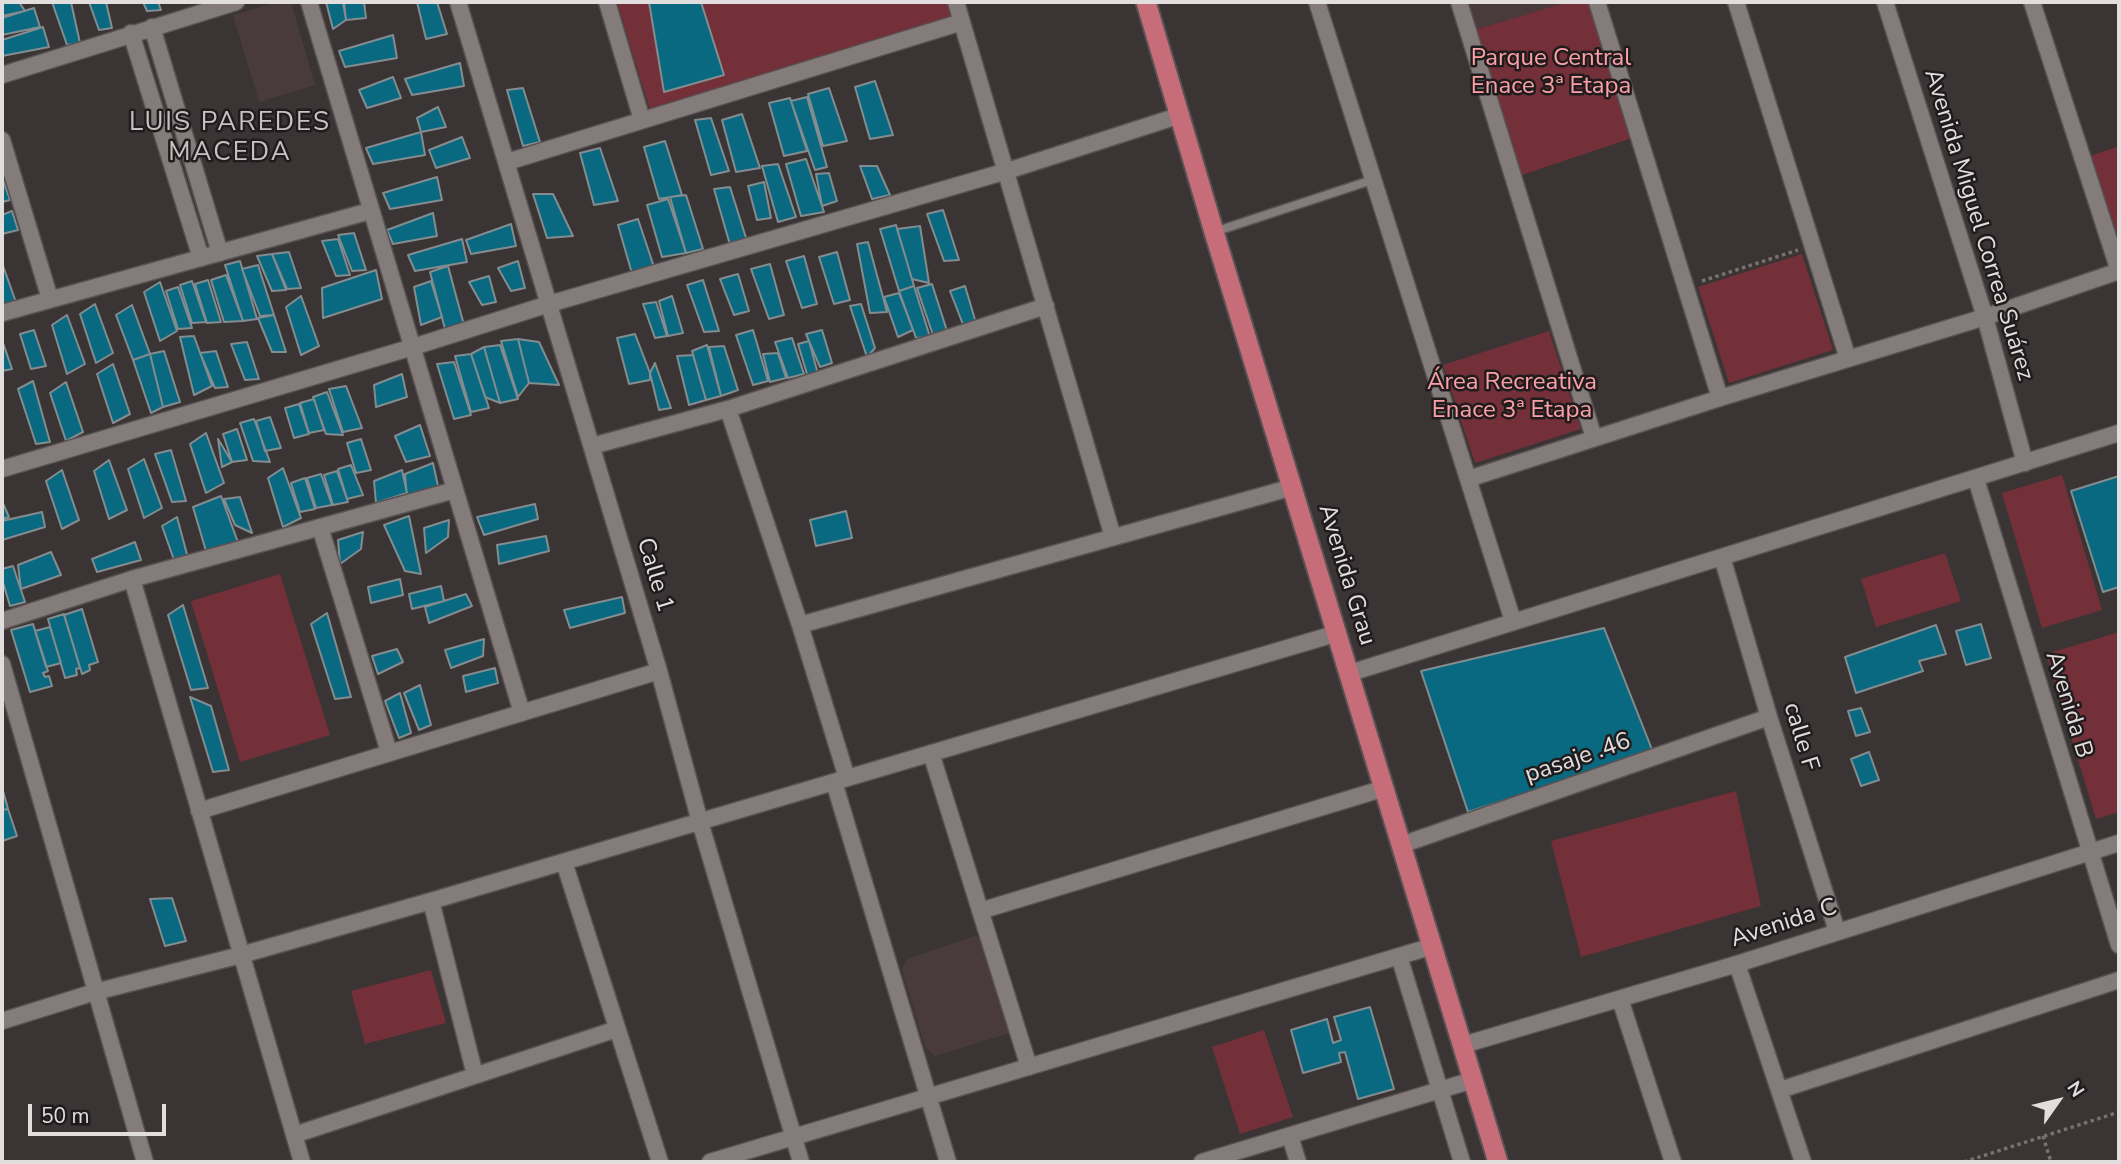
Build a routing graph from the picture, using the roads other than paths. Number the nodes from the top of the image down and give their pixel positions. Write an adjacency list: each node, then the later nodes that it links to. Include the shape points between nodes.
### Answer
1 (236, 2): 14 (street)
2 (309, 2): 23 (street)
3 (458, 2): 20 (street, Calle 1)
4 (607, 2): 18 (street)
5 (956, 2): 13 (street)
6 (1146, 2): 17 (main road, Avenida Grau)
7 (1317, 2): 22 (street)
8 (1459, 2): 38 (street)
9 (1597, 2): 35 (street)
10 (1735, 2): 34 (street)
11 (1885, 2): 32 (street, Avenida Miguel Correa Suárez)
12 (2032, 2): 27 (street)
13 (962, 22): 18 (street); 21 (street)
14 (152, 27): 15 (street); 25 (street)
15 (131, 33): 16 (street); 26 (street)
16 (2, 75)
17 (1181, 115): 21 (street); 24 (main road, Avenida Grau)
18 (642, 120): 20 (street)
19 (2, 140): 28 (street)
20 (507, 162): 29 (street, Calle 1)
21 (1007, 171): 29 (street); 30 (street)
22 (1372, 180): 24 (lane); 42 (street)
23 (370, 211): 25 (street); 33 (street)
24 (1214, 232): 44 (main road, Avenida Grau)
25 (220, 253): 26 (street)
26 (201, 258): 28 (street)
27 (2119, 271): 32 (street)
28 (50, 299): 31 (street)
29 (549, 304): 33 (street); 39 (street, Calle 1)
30 (1046, 306): 36 (street); 47 (street)
31 (2, 313)
32 (1985, 317): 34 (street); 40 (street, Avenida Miguel Correa Suárez)
33 (413, 347): 41 (street); 45 (street)
34 (1848, 359): 35 (street)
35 (1720, 398): 38 (street)
36 (727, 409): 39 (street); 52 (street)
37 (2119, 433): 40 (street)
38 (1594, 438): 42 (street)
39 (592, 446): 55 (street, Calle 1)
40 (2025, 463): 43 (street)
41 (2, 469)
42 (1468, 479): 51 (street)
43 (1976, 479): 48 (street); 67 (street, Avenida B)
44 (1293, 488): 47 (street); 53 (main road, Avenida Grau)
45 (454, 490): 46 (street); 57 (street)
46 (320, 527): 49 (street); 59 (street)
47 (1113, 537): 52 (street)
48 (1722, 557): 51 (street); 58 (street, calle F)
49 (132, 579): 50 (street); 63 (street)
50 (2, 621)
51 (1513, 621): 56 (street)
52 (800, 625): 61 (street)
53 (1338, 633): 56 (main road, Avenida Grau); 60 (street)
54 (2, 664): 78 (street)
55 (659, 671): 57 (street); 64 (street, Calle 1)
56 (1350, 673): 62 (main road, Avenida Grau)
57 (522, 713): 59 (street)
58 (1769, 717): 66 (street, pasaje .46); 71 (street, calle F)
59 (389, 752): 63 (street)
60 (931, 753): 61 (street); 70 (street)
61 (841, 780): 64 (street); 88 (street)
62 (1385, 788): 66 (main road, Avenida Grau); 70 (street)
63 (199, 811): 74 (street)
64 (700, 822): 68 (street); 91 (street, Calle 1)
65 (2119, 844): 67 (street, Avenida C)
66 (1401, 845): 73 (main road, Avenida Grau)
67 (2090, 853): 71 (street, Avenida C); 72 (street, Avenida B)
68 (564, 862): 69 (street); 81 (street)
69 (431, 901): 74 (street); 84 (street)
70 (980, 911): 83 (street)
71 (1838, 930): 76 (street, Avenida C)
72 (2119, 945)
73 (1433, 946): 75 (street); 82 (main road, Avenida Grau)
74 (242, 955): 78 (street); 89 (street)
75 (1399, 956): 83 (street); 86 (street)
76 (1737, 964): 79 (street, Avenida C); 87 (street)
77 (2119, 980): 87 (street)
78 (96, 992): 80 (street); 92 (street)
79 (1620, 999): 82 (street, Avenida C); 102 (street)
80 (2, 1021)
81 (617, 1029): 84 (street); 94 (street)
82 (1463, 1045): 85 (main road, Avenida Grau)
83 (1028, 1068): 88 (street)
84 (475, 1075): 89 (street)
85 (1473, 1080): 86 (street); 101 (main road, Avenida Grau)
86 (1441, 1090): 90 (street); 100 (street)
87 (1780, 1090): 103 (street)
88 (927, 1096): 91 (street); 97 (street)
89 (294, 1135): 93 (street)
90 (1290, 1136): 98 (street); 99 (street)
91 (793, 1137): 95 (street); 96 (street, Calle 1)
92 (145, 1162)
93 (302, 1162)
94 (660, 1162)
95 (710, 1162)
96 (801, 1162)
97 (948, 1162)
98 (1202, 1162)
99 (1298, 1162)
100 (1462, 1162)
101 (1498, 1162)
102 (1673, 1162)
103 (1804, 1162)

